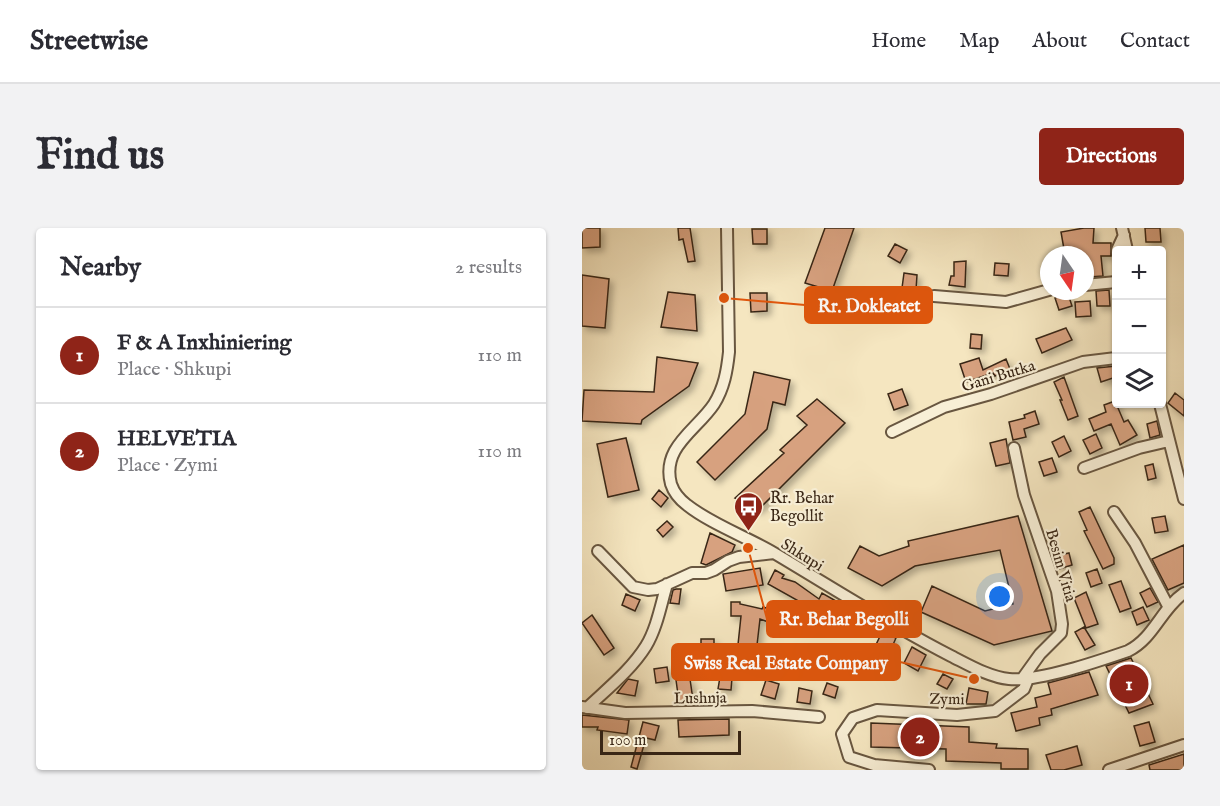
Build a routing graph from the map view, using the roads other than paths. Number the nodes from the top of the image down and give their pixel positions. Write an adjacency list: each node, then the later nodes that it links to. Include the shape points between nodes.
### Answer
1 (727, 228): 15 (street, Shkupi, via 728,370 712,407 678,445 669,470 670,480 673,490 688,507)
2 (1112, 282): 3 (street)
3 (1094, 284)
4 (1040, 293): 5 (street, via 1006,302)
5 (934, 296)
6 (1112, 359): 8 (street, Gani Butka, via 1086,362 944,407)
7 (1161, 408): 9 (street)
8 (892, 432)
9 (1169, 441): 11 (street); 12 (street)
10 (1014, 448): 19 (street, Besim Vitia, via 1024,495 1057,591 1062,624 1061,633 1040,654)
11 (1084, 468)
12 (1184, 499)
13 (1114, 512): 18 (street)
14 (598, 551): 16 (street, via 633,587 648,590)
15 (775, 553): 16 (street, via 739,557 714,570 692,573); 19 (street, Shkupi, via 928,644 985,672)
16 (667, 584): 20 (street, via 646,646)
17 (1184, 593): 18 (street, Shkupi)
18 (1168, 606): 19 (street, Shkupi, via 1139,646)
19 (1025, 679): 23 (street, Zymi, via 1024,689 995,711 957,715 877,710 853,718 842,734 849,757 874,765)
20 (585, 708): 21 (street, Lushnja, via 625,713 752,711)
21 (819, 717)
22 (1184, 745): 24 (street)
23 (929, 770)
24 (1109, 770)

